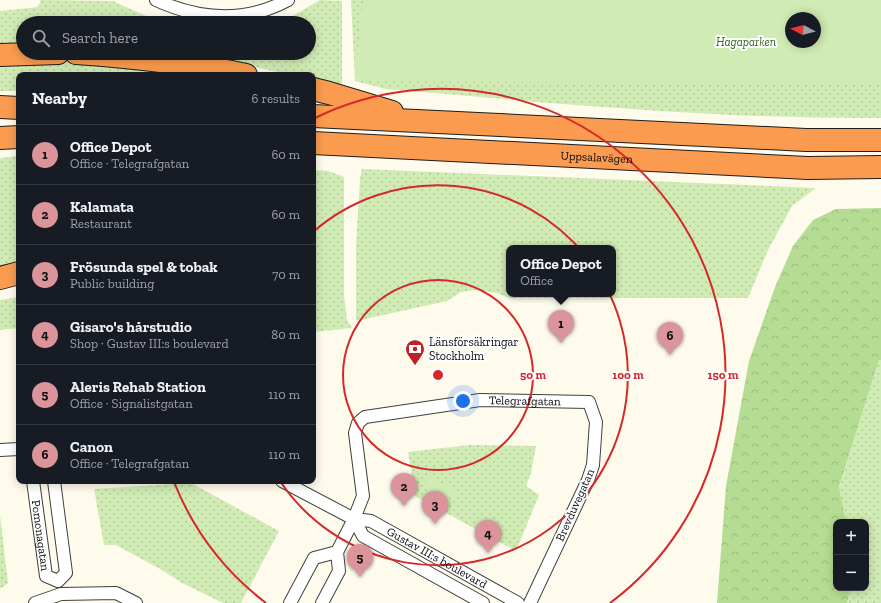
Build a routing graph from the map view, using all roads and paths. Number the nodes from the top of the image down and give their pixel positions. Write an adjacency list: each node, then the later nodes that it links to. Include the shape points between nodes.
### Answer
1 (156, 0): 2 (street, via 178,10 216,16 234,16 268,9)
2 (288, 0)
3 (16, 54): 4 (highway)
4 (0, 55)
5 (154, 60): 6 (highway)
6 (231, 72)
7 (316, 90): 11 (highway)
8 (0, 108): 9 (highway)
9 (16, 108)
10 (316, 116): 11 (highway)
11 (426, 122): 14 (highway, via 806,140)
12 (16, 137): 13 (highway)
13 (0, 138)
14 (881, 140)
15 (317, 144): 16 (highway, Uppsalavägen, via 808,168)
16 (881, 167)
17 (16, 274): 18 (highway)
18 (0, 278)
19 (589, 402): 25 (street, Telegrafgatan, via 480,400 366,418 358,423 355,433 363,496); 35 (street, Brevduvegatan, via 596,422 593,465)
20 (16, 449): 21 (street)
21 (0, 450)
22 (33, 484): 27 (street, Pomonagatan, via 46,576)
23 (54, 484): 27 (street, Pomonagatan, via 66,573)
24 (288, 484): 25 (street, Gustav III:s boulevard)
25 (354, 519): 26 (street); 33 (street, Gustav III:s boulevard, via 363,536); 34 (street, Gustav III:s boulevard, via 371,521)
26 (337, 552): 31 (street, via 314,558); 32 (street, via 339,571)
27 (58, 581): 28 (street, Pomonagatan)
28 (61, 594): 29 (street); 30 (street, via 116,593)
29 (35, 603)
30 (136, 603)
31 (290, 603)
32 (322, 603)
33 (483, 603)
34 (518, 603)
35 (530, 603)

